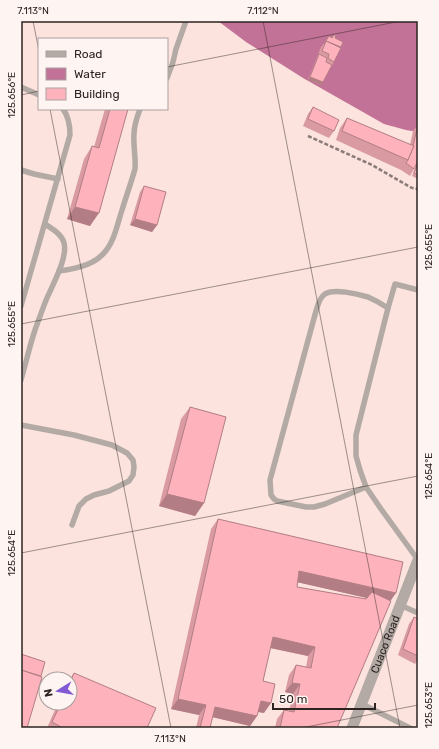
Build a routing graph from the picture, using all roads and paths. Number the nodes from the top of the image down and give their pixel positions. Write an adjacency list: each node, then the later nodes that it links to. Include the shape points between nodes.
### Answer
1 (186, 21): 2 (lane)
2 (168, 76)
3 (21, 87): 4 (lane)
4 (38, 95)
5 (64, 110): 9 (lane, via 69,121 70,135)
6 (140, 110): 12 (lane, via 134,128 135,169 108,248 89,263)
7 (308, 136): 10 (path)
8 (21, 170): 9 (lane)
9 (58, 178): 11 (lane)
10 (418, 189)
11 (45, 224): 12 (lane, via 64,240 65,253); 14 (lane)
12 (59, 271): 16 (lane, via 36,327)
13 (418, 290): 15 (lane, via 395,284)
14 (21, 306)
15 (388, 308): 18 (lane, via 356,435 356,456); 18 (lane, via 368,297 340,291 325,294 320,299 270,480 271,495 277,501 314,508)
16 (21, 380)
17 (21, 425): 19 (lane, via 112,445 133,460 133,475 129,481 86,499 79,506)
18 (366, 487): 20 (lane)
19 (72, 525)
20 (418, 560): 21 (street, Cuaco Road)
21 (400, 605): 22 (lane); 23 (street, Cuaco Road)
22 (418, 613)
23 (362, 704): 24 (street, Cuaco Road); 25 (lane)
24 (352, 728)
25 (410, 728)

